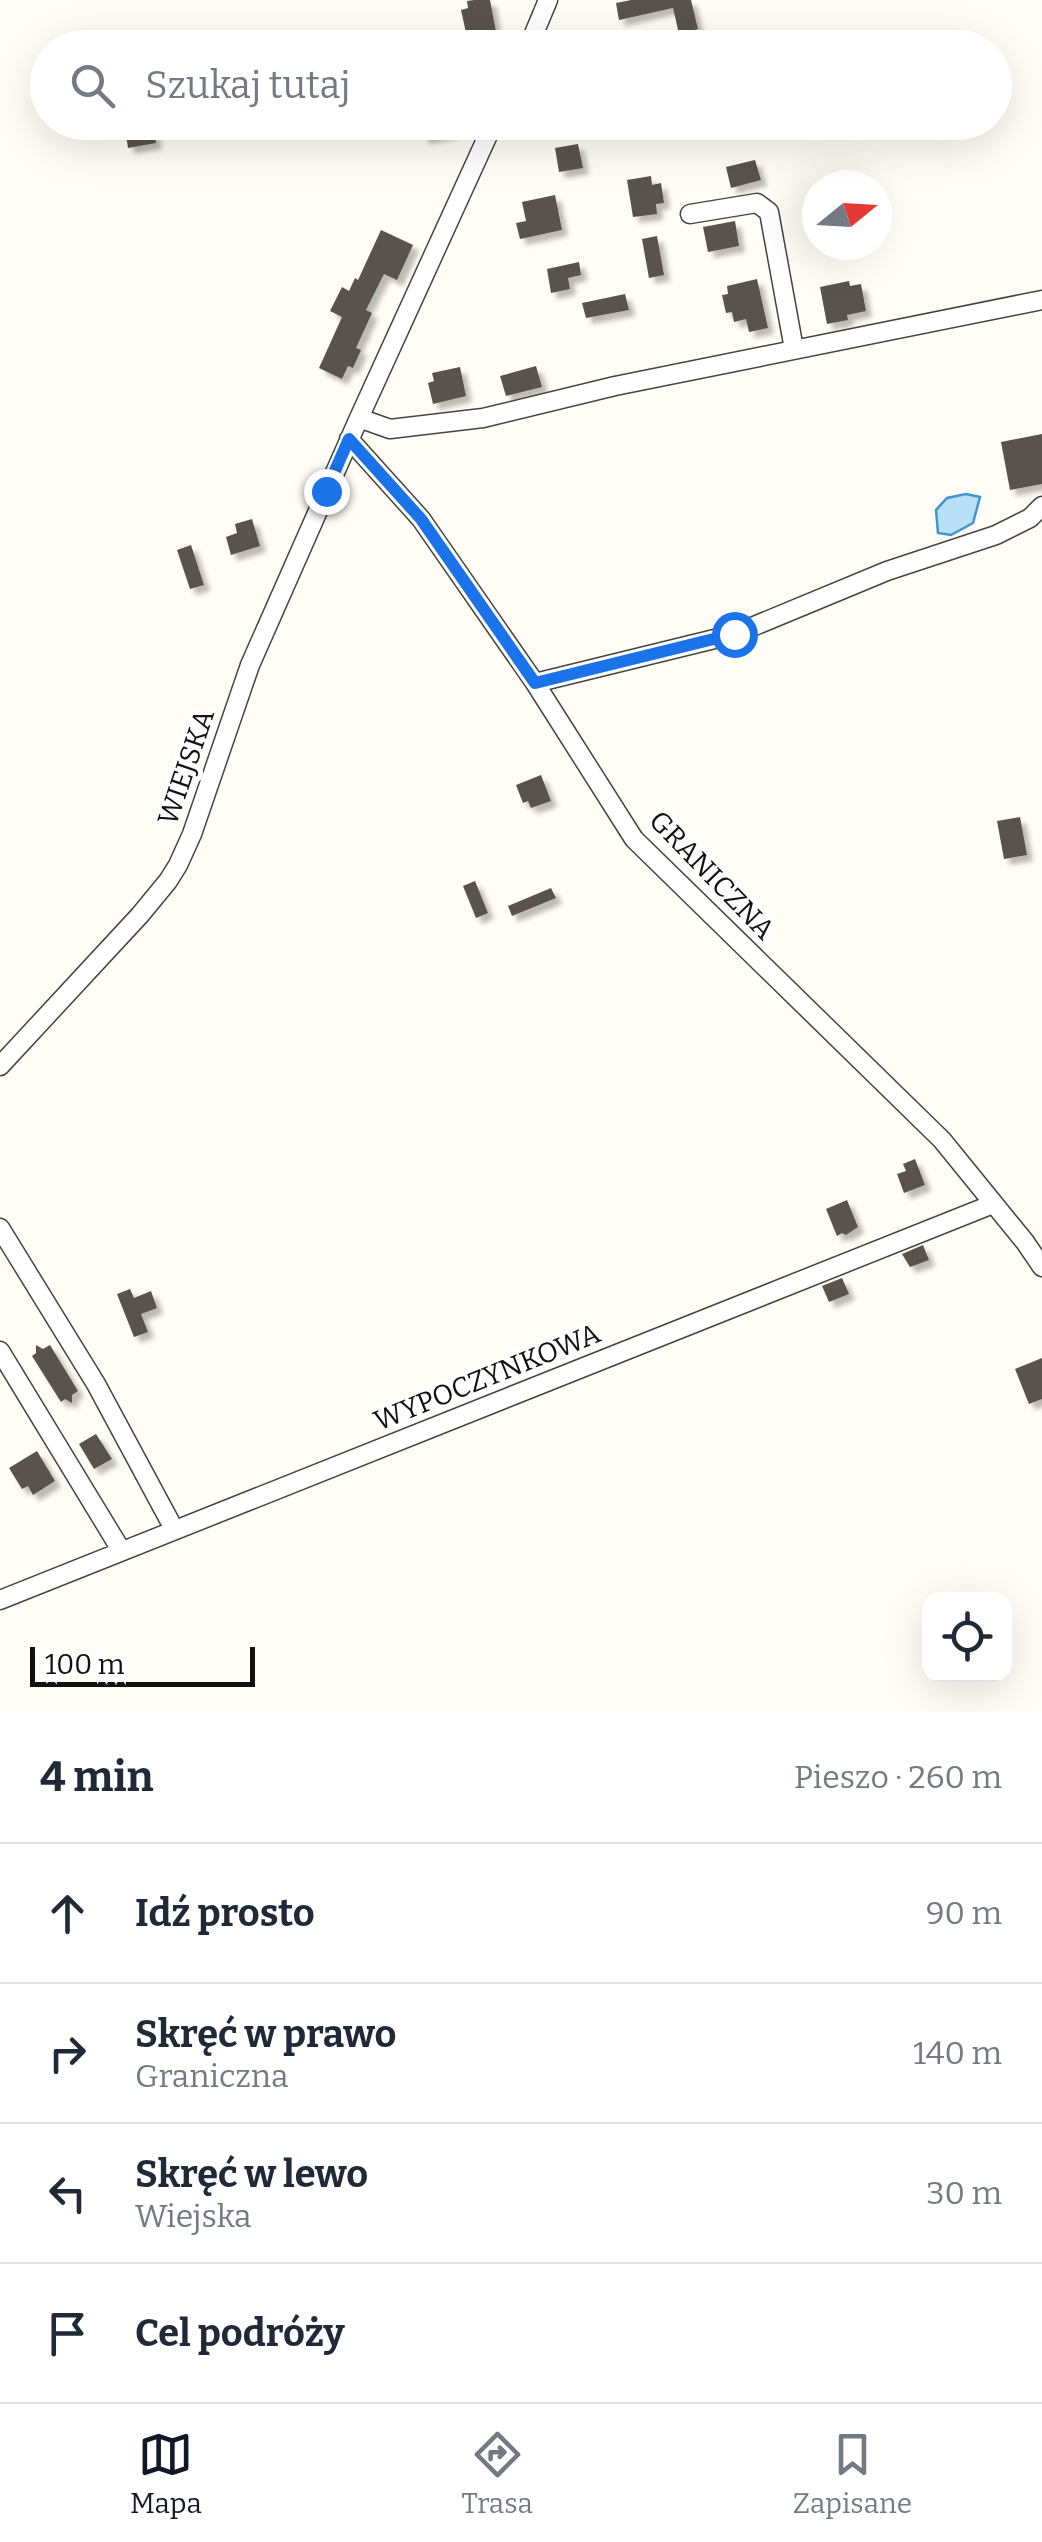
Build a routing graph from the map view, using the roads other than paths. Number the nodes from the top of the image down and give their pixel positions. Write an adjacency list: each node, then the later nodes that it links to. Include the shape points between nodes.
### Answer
1 (548, 0): 2 (street)
2 (536, 30)
3 (486, 140): 7 (street, WIEJSKA)
4 (690, 214): 6 (street, via 757,203 769,212)
5 (1042, 300): 6 (street)
6 (794, 348): 7 (street, via 484,418 390,429)
7 (359, 418): 8 (street, WIEJSKA)
8 (349, 439): 10 (street, GRANICZNA, via 421,519); 11 (street, WIEJSKA, via 250,664 178,865)
9 (1042, 506): 10 (street, via 996,535 734,634)
10 (535, 683): 12 (street, GRANICZNA, via 634,839 942,1140)
11 (0, 1066)
12 (994, 1204): 14 (street, GRANICZNA); 16 (street, WYPOCZYNKOWA)
13 (0, 1228): 16 (street, via 96,1384)
14 (1042, 1267)
15 (0, 1351): 17 (street)
16 (174, 1529): 17 (street, WYPOCZYNKOWA)
17 (121, 1550): 18 (street, WYPOCZYNKOWA)
18 (0, 1600)

